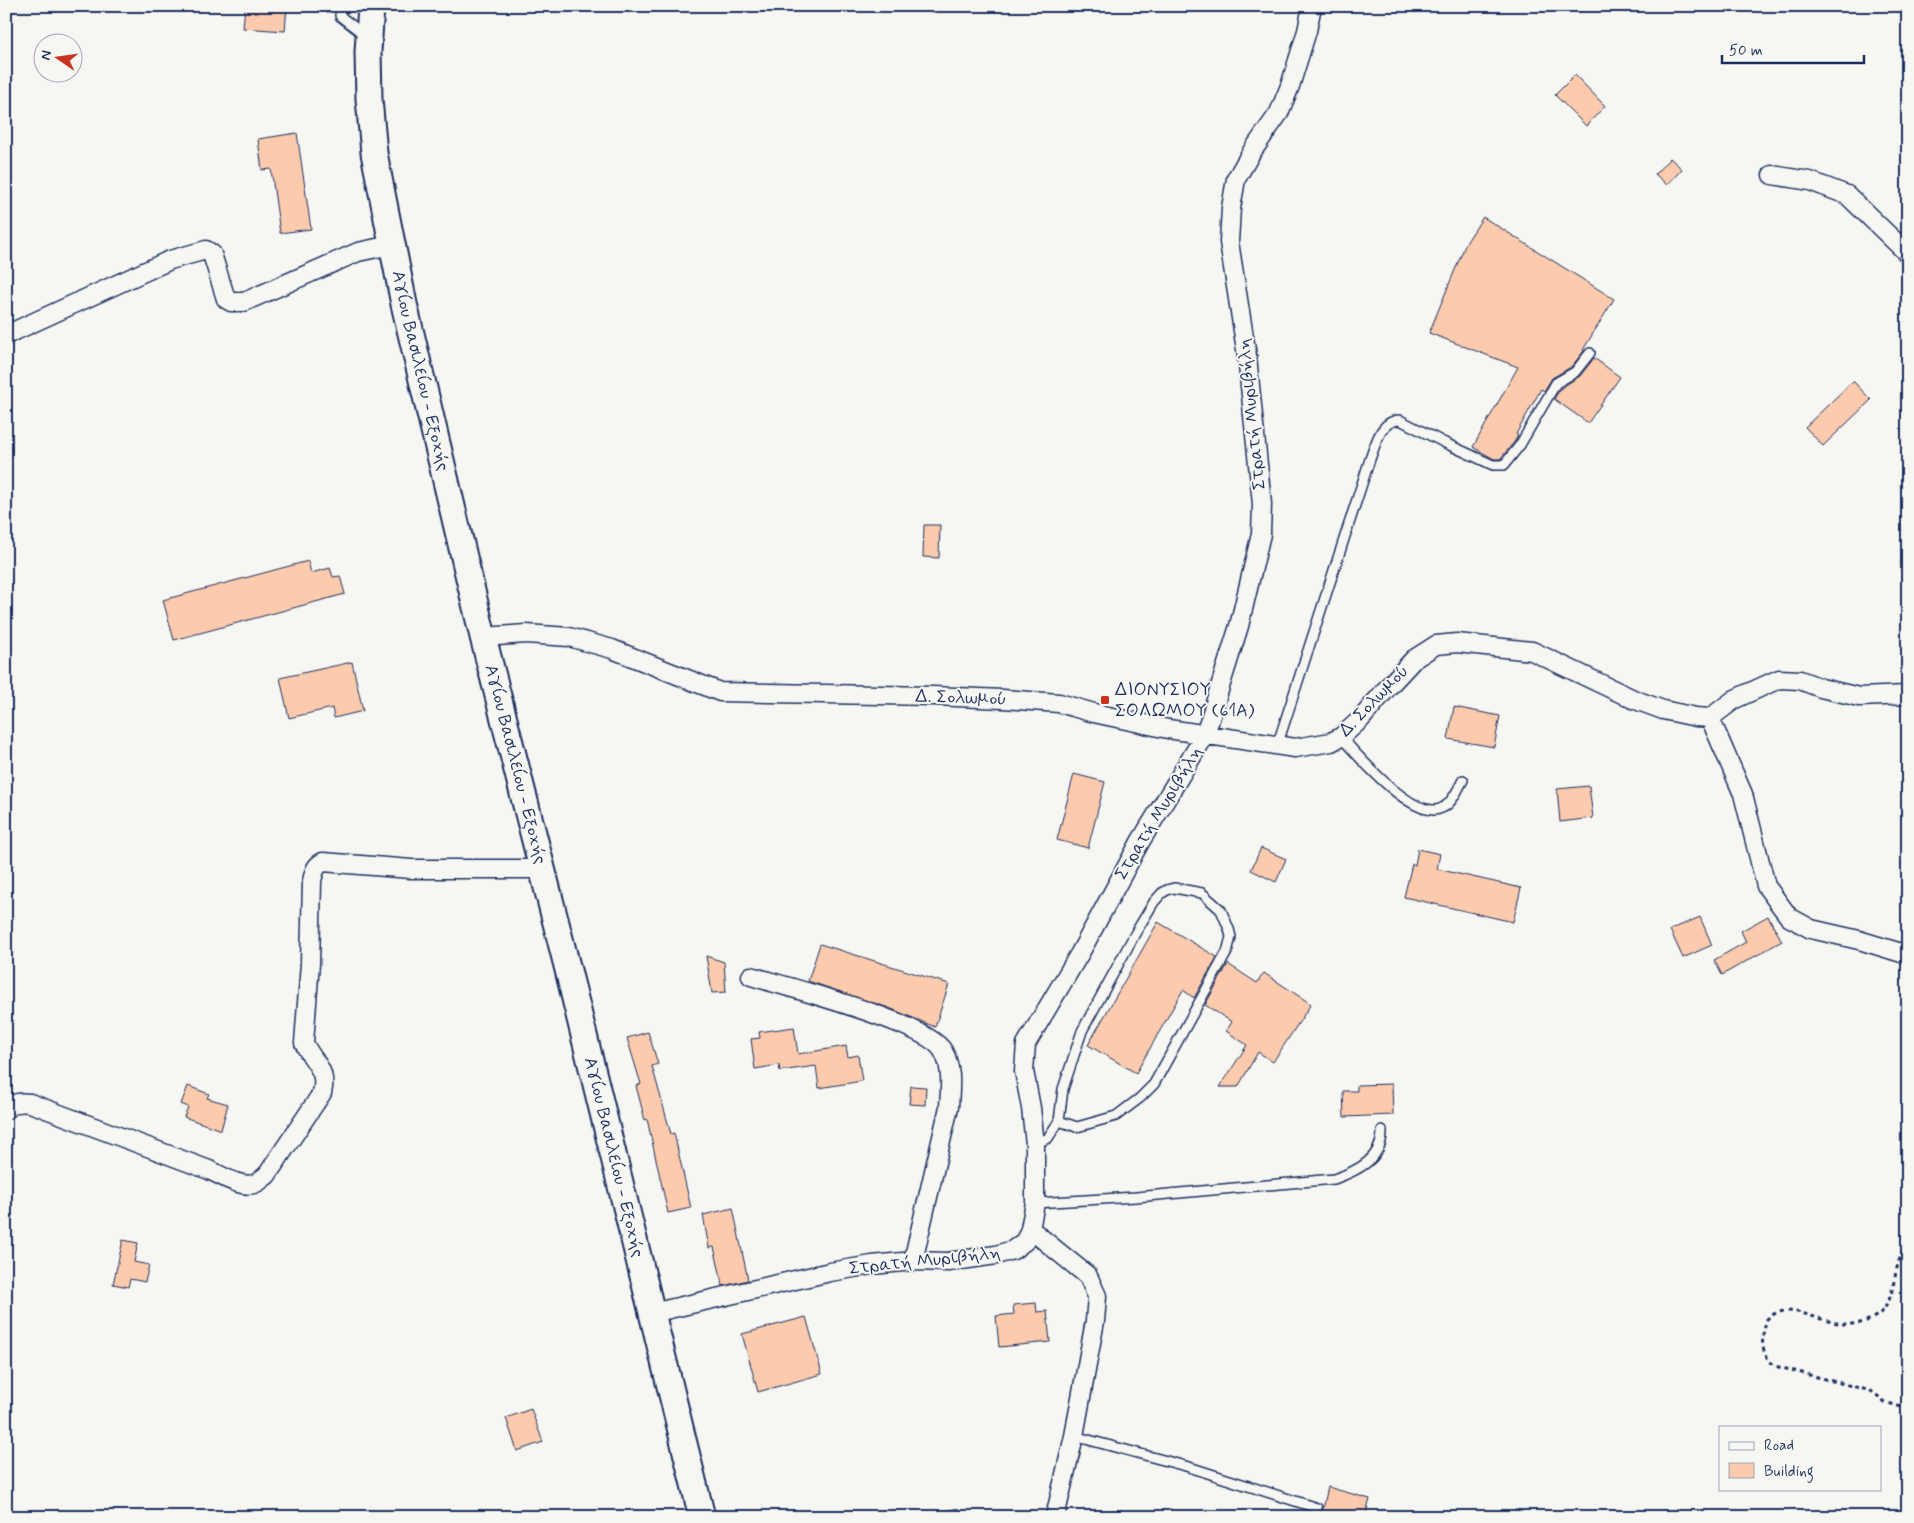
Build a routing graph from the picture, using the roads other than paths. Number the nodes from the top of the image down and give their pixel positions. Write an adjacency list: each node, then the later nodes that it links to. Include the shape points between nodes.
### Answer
1 (341, 6): 4 (lane, via 340,16)
2 (371, 6): 4 (main road, Αγίου Βασιλείου - Εξοχής)
3 (1312, 6): 13 (street, Στρατή Μυριβήλη, via 1299,59 1279,113 1236,179 1233,198 1230,242 1247,356 1262,504 1261,534 1239,626)
4 (369, 38): 6 (main road, Αγίου Βασιλείου - Εξοχής, via 369,100 374,153)
5 (1772, 175): 7 (street, via 1810,181 1847,195)
6 (391, 245): 8 (street, via 358,252 244,302 226,299 212,254 206,250 198,251 170,260); 10 (main road, Αγίου Βασιλείου - Εξοχής)
7 (1908, 254)
8 (6, 335)
9 (1590, 353): 15 (lane, via 1575,372 1556,383 1520,445 1504,465 1493,465 1400,420 1387,422 1370,459)
10 (483, 637): 13 (street, Δ. Σολωμού, via 526,634 569,637 612,649 720,692 933,696 1059,703 1136,723); 17 (main road, Αγίου Βασιλείου - Εξοχής)
11 (1908, 695): 12 (street, via 1859,697 1800,680 1779,679 1735,699)
12 (1710, 718): 14 (street, Δ. Σολωμού, via 1663,710 1633,699 1532,651 1456,643 1436,645 1414,659); 18 (street, via 1743,794 1766,886 1789,917 1811,929)
13 (1205, 736): 15 (street, Δ. Σολωμού); 23 (street, Στρατή Μυριβήλη, via 1140,842 1026,1044 1024,1071)
14 (1341, 737): 15 (street, Δ. Σολωμού, via 1317,745); 16 (lane, via 1366,765 1411,804 1422,808 1432,811 1443,808 1454,797)
15 (1278, 746)
16 (1463, 780)
17 (542, 869): 20 (street, via 411,869 323,862 318,865 312,881 304,1043 323,1072 322,1093 267,1175 255,1184 231,1180 30,1103 20,1102); 27 (main road, Αγίου Βασιλείου - Εξοχής)
18 (1908, 955)
19 (752, 976): 26 (street, via 894,1020 935,1041 942,1049 948,1062 949,1108)
20 (6, 1110)
21 (1059, 1121): 21 (lane, via 1077,1127 1116,1116 1154,1084 1227,952 1231,937 1220,910 1202,893 1174,888 1154,902 1082,1031 1064,1088); 23 (lane, via 1048,1138)
22 (1382, 1130): 24 (lane, via 1379,1148 1370,1161 1334,1179)
23 (1035, 1144): 24 (street, Στρατή Μυριβήλη)
24 (1035, 1203): 25 (street, Στρατή Μυριβήλη)
25 (1030, 1229): 26 (street, Στρατή Μυριβήλη, via 1025,1241 1013,1250 996,1255 948,1262); 28 (street, via 1088,1276 1097,1296)
26 (913, 1261): 27 (street, Στρατή Μυριβήλη, via 830,1272)
27 (652, 1313): 31 (main road, Αγίου Βασιλείου - Εξοχής)
28 (1074, 1436): 29 (lane, via 1189,1467); 33 (street)
29 (1317, 1508)
30 (956, 1514): 32 (lane)
31 (702, 1517)
32 (942, 1517)
33 (1055, 1517)

